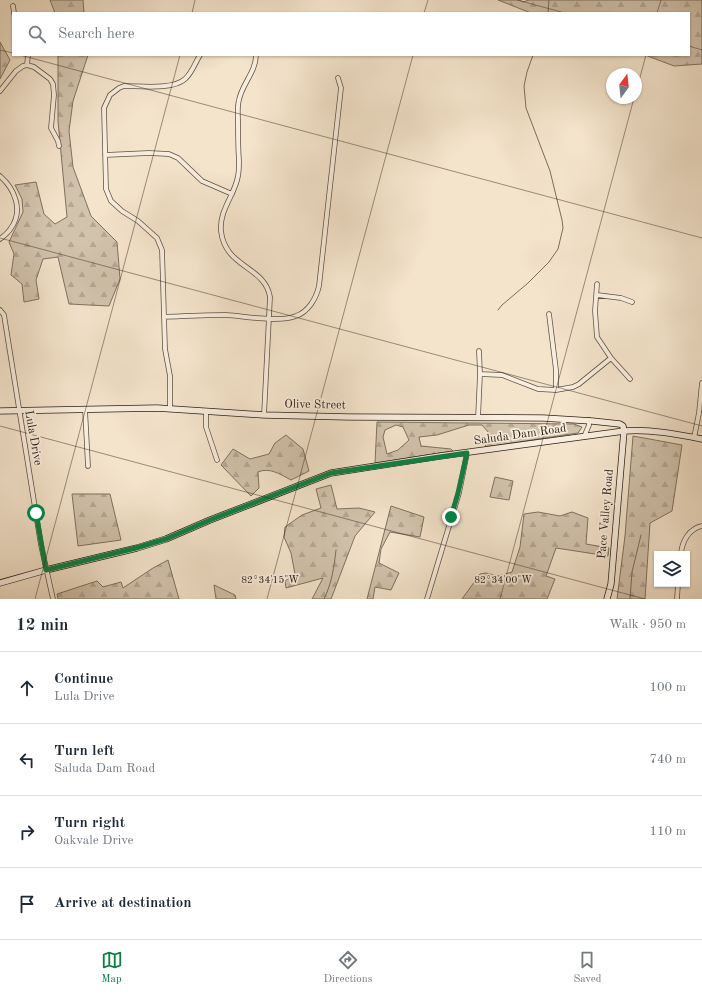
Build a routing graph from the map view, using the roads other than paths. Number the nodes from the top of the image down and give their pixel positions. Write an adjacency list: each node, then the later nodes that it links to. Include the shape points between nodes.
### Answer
1 (13, 6): 2 (street)
2 (14, 12)
3 (28, 56): 6 (street)
4 (199, 56): 10 (street, via 186,78 176,84 124,86 110,95 104,108)
5 (256, 56): 12 (street, via 238,101 239,175)
6 (27, 66): 8 (street, via 16,71); 9 (street, via 39,71 53,84 54,107 51,128)
7 (338, 78): 20 (street, via 341,88 317,294 305,311 297,316)
8 (0, 91)
9 (59, 146)
10 (105, 155): 12 (street, via 169,154 178,158 202,181); 19 (street, via 106,189 111,201 157,238 162,250)
11 (0, 176): 13 (street, via 11,188 17,205 11,229)
12 (232, 194): 20 (street, via 222,216 222,236 225,245 237,261 266,283 270,297)
13 (0, 239)
14 (597, 284): 15 (street)
15 (596, 296): 16 (street, via 621,298); 22 (street, via 594,311 597,337)
16 (632, 302)
17 (0, 310): 30 (street, Lula Drive, via 4,316)
18 (549, 314): 26 (street)
19 (164, 317): 20 (street, via 224,315); 28 (street, via 165,349 171,388)
20 (269, 319): 32 (street)
21 (479, 351): 23 (street)
22 (611, 358): 24 (street); 26 (street, via 573,388)
23 (480, 374): 26 (street, via 502,375 538,390); 33 (street)
24 (630, 379)
25 (702, 383): 37 (street)
26 (556, 390)
27 (85, 409): 28 (street, Olive Street); 30 (street, Olive Street); 41 (street)
28 (170, 409): 31 (street, Olive Street)
29 (0, 411): 30 (street, Olive Street)
30 (18, 411): 44 (street, Lula Drive)
31 (206, 411): 32 (street, Olive Street); 40 (street, via 206,427)
32 (264, 415): 33 (street, Olive Street)
33 (478, 418): 34 (street, Olive Street)
34 (589, 420): 35 (street, Olive Street, via 620,424); 36 (street)
35 (624, 431): 36 (street, Saluda Dam Road); 37 (street, Saluda Dam Road, via 653,431); 49 (street, Pace Valley Road, via 611,584)
36 (583, 437): 39 (street, Saluda Dam Road)
37 (694, 438): 38 (street, Saluda Dam Road)
38 (702, 439)
39 (467, 453): 44 (street, Saluda Dam Road, via 331,473 166,539); 48 (street)
40 (217, 460)
41 (88, 466)
42 (702, 526): 43 (street, via 688,534)
43 (682, 551)
44 (46, 570): 45 (street, Saluda Dam Road); 47 (street, Lula Drive)
45 (0, 583)
46 (678, 587): 50 (street)
47 (53, 599)
48 (427, 599)
49 (607, 599)
50 (677, 599)

